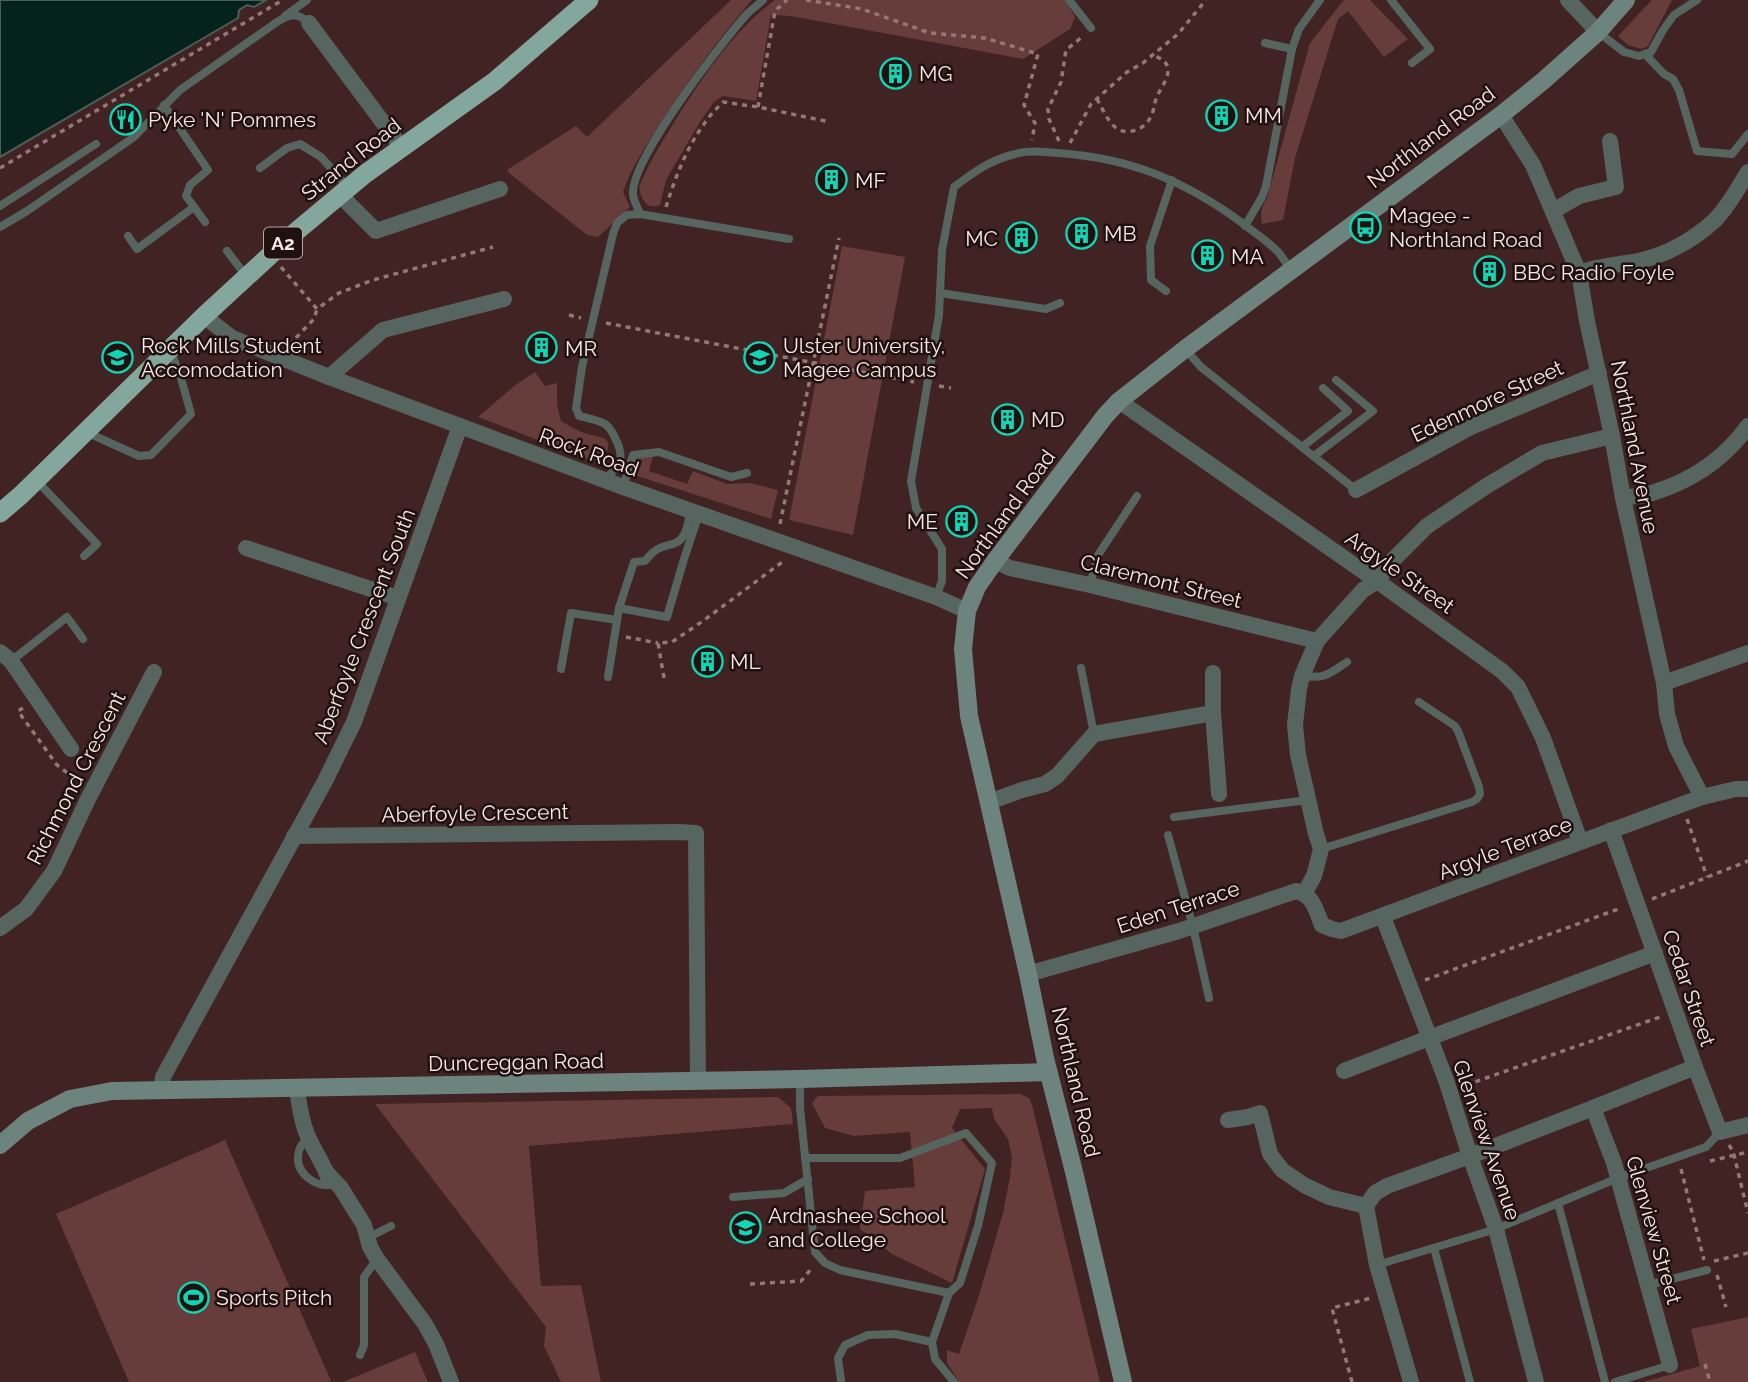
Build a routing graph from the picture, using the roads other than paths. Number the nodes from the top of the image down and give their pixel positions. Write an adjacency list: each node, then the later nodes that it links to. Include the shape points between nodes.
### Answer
1 (308, 0): 10 (lane); 11 (lane)
2 (589, 0): 23 (highway, Strand Road / A2, via 495,81)
3 (763, 0): 32 (lane, via 703,69 642,162 633,195)
4 (1069, 0): 12 (lane)
5 (1320, 0): 15 (lane, via 1299,29)
6 (1391, 0): 17 (lane, via 1430,49)
7 (1568, 0): 13 (street)
8 (1626, 0): 13 (main road, Northland Road)
9 (1697, 0): 16 (lane, via 1674,15 1651,52)
10 (276, 22): 11 (lane, via 294,15); 18 (lane)
11 (309, 23): 23 (street)
12 (1091, 28)
13 (1598, 32): 16 (lane, via 1624,52); 19 (main road, Northland Road)
14 (1265, 43): 15 (lane)
15 (1292, 49): 34 (lane, via 1266,186)
16 (1645, 54): 20 (lane, via 1679,90 1697,151 1732,154)
17 (1412, 63)
18 (164, 105): 30 (lane, via 208,170 190,185 186,196); 35 (lane, via 134,136)
19 (1501, 115): 31 (street, Northland Avenue, via 1533,165); 39 (main road, Northland Road)
20 (1748, 134)
21 (1610, 141): 31 (street, via 1616,187 1579,196)
22 (96, 144): 29 (lane)
23 (402, 148): 28 (highway, Strand Road / A2)
24 (260, 168): 28 (lane, via 300,144 321,157)
25 (1748, 172): 40 (street, via 1714,220 1679,247)
26 (1172, 180): 34 (lane); 42 (lane, via 1150,246 1152,280); 43 (lane, via 1089,155 1030,151 984,165 954,187 942,250)
27 (500, 189): 28 (street, via 376,232)
28 (344, 191): 41 (highway, Strand Road / A2)
29 (0, 206)
30 (194, 207): 33 (lane); 36 (lane, via 137,249)
31 (1553, 211): 40 (street, Northland Avenue)
32 (640, 214): 37 (lane); 62 (lane, via 627,215 617,223 576,408 579,415 607,425 616,439 621,459)
33 (205, 222)
34 (1245, 226): 39 (lane, via 1279,253)
35 (0, 227)
36 (128, 236)
37 (789, 239)
38 (227, 251): 41 (lane)
39 (1291, 272): 48 (main road, Northland Road)
40 (1579, 273): 49 (street, Northland Avenue)
41 (247, 277): 46 (highway, Strand Road / A2)
42 (1166, 291)
43 (940, 293): 45 (lane, via 1046,309); 74 (lane, via 911,481 916,508 942,550 942,580)
44 (504, 299): 50 (street, via 383,330)
45 (1060, 303)
46 (204, 316): 47 (highway, Strand Road / A2); 50 (street, Rock Road, via 232,338)
47 (170, 349): 56 (highway, Strand Road / A2); 56 (lane, via 191,414 151,455 139,456)
48 (1185, 349): 53 (main road, Northland Road); 58 (lane, via 1201,367)
49 (1600, 373): 57 (street, Northland Avenue); 64 (street, Edenmore Street, via 1469,428)
50 (329, 377): 54 (street, Rock Road)
51 (1336, 380): 59 (lane, via 1373,411)
52 (1323, 388): 58 (lane, via 1348,411)
53 (1119, 401): 71 (main road, Northland Road); 72 (street, Argyle Street)
54 (460, 426): 62 (street, Rock Road); 75 (street, Aberfoyle Crescent South)
55 (1748, 426): 66 (street, via 1722,456 1697,474 1654,493)
56 (85, 432): 61 (highway, Strand Road / A2)
57 (1612, 436): 66 (street, Northland Avenue); 72 (street, via 1542,453 1489,485 1427,526)
58 (1302, 447): 59 (lane)
59 (1314, 456): 64 (lane)
60 (747, 473): 63 (lane, via 731,477 659,453 644,453 633,455)
61 (36, 480): 68 (highway, Strand Road / A2); 70 (lane, via 97,544)
62 (604, 480): 63 (street, Rock Road)
63 (623, 487): 67 (street, Rock Road)
64 (1356, 490)
65 (1137, 496): 73 (lane, via 1098,555)
66 (1623, 498): 90 (street, Northland Avenue)
67 (695, 512): 74 (street, Rock Road); 76 (lane, via 680,541 661,547 645,561 634,562); 76 (lane, via 667,618)
68 (0, 513)
69 (246, 548): 75 (street)
70 (84, 556)
71 (995, 561): 73 (street, Claremont Street); 77 (main road, Northland Road)
72 (1377, 581): 80 (street, via 1363,590); 104 (street, Argyle Street, via 1482,655 1518,687 1543,738)
73 (1090, 585): 80 (street, Claremont Street)
74 (936, 597): 77 (street, Rock Road)
75 (398, 598): 103 (street, Aberfoyle Crescent South, via 354,722)
76 (619, 608): 78 (lane)
77 (967, 611): 99 (main road, Northland Road, via 963,649 969,716)
78 (617, 620): 85 (lane, via 571,613); 89 (lane)
79 (83, 639): 82 (lane, via 66,617)
80 (1317, 641): 88 (street)
81 (1748, 653): 90 (street)
82 (5, 656): 94 (street)
83 (1347, 662): 88 (lane, via 1326,676)
84 (1081, 668): 93 (lane)
85 (561, 669)
86 (154, 672): 109 (street, Richmond Crescent, via 54,871 26,909)
87 (1213, 673): 92 (street)
88 (1302, 676): 98 (street, via 1295,725)
89 (608, 677)
90 (1664, 683): 97 (street, Northland Avenue, via 1676,746)
91 (1419, 702): 105 (lane, via 1458,731 1479,787 1477,799)
92 (1213, 713): 93 (street); 96 (street)
93 (1094, 734): 99 (street, via 1045,784)
94 (71, 749)
95 (1748, 789): 97 (street, Argyle Terrace)
96 (1219, 794)
97 (1702, 797): 101 (street, Argyle Terrace)
98 (1308, 800): 100 (lane); 105 (street)
99 (989, 802): 111 (main road, Northland Road)
100 (1174, 817)
101 (1611, 830): 104 (street, Argyle Terrace); 110 (street, Cedar Street)
102 (1168, 835): 108 (lane)
103 (294, 836): 118 (street, Aberfoyle Crescent, via 696,833); 119 (street, via 163,1077)
104 (1580, 841): 107 (street, Argyle Terrace)
105 (1321, 849): 106 (street)
106 (1306, 892): 107 (street, Argyle Terrace, via 1322,925 1332,929 1342,931); 108 (street, Eden Terrace, via 1296,891)
107 (1383, 917): 113 (street, Glenview Avenue)
108 (1193, 927): 111 (street, Eden Terrace); 112 (lane)
109 (0, 928)
110 (1655, 953): 113 (street); 114 (street, Cedar Street)
111 (1028, 975): 116 (main road, Northland Road)
112 (1209, 998)
113 (1429, 1038): 115 (street); 126 (street, Glenview Avenue)
114 (1695, 1067): 121 (street); 124 (street, Cedar Street)
115 (1344, 1071)
116 (1048, 1072): 117 (main road, Duncreggan Road); 147 (main road, Northland Road)
117 (800, 1079): 118 (main road, Duncreggan Road); 127 (lane)
118 (698, 1081): 120 (main road, Duncreggan Road)
119 (161, 1089): 120 (main road, Duncreggan Road); 125 (main road, Duncreggan Road, via 70,1098 28,1121)
120 (297, 1089): 135 (street, via 308,1137 331,1180 364,1224)
121 (1593, 1108): 126 (street); 128 (street, Glenview Street)
122 (1228, 1120): 132 (street, via 1260,1113 1270,1153 1282,1170 1329,1197)
123 (1748, 1125): 124 (street)
124 (1720, 1132): 128 (lane, via 1706,1147)
125 (0, 1145)
126 (1470, 1156): 132 (street, via 1387,1186); 134 (street, Glenview Avenue)
127 (805, 1158): 129 (lane); 140 (lane, via 900,1158 966,1133 992,1163 960,1283)
128 (1618, 1178): 131 (lane); 139 (street, Glenview Street)
129 (808, 1179): 130 (lane, via 784,1193); 140 (lane, via 815,1252 825,1263)
130 (733, 1197)
131 (1558, 1203): 134 (lane); 151 (lane)
132 (1366, 1206): 137 (street)
133 (391, 1226): 135 (lane)
134 (1496, 1229): 136 (lane); 150 (street, Glenview Avenue)
135 (369, 1246): 142 (lane); 145 (street, via 425,1324)
136 (1434, 1248): 137 (lane); 149 (lane)
137 (1377, 1265): 148 (street)
138 (1707, 1270): 139 (lane)
139 (1648, 1285): 143 (street, Glenview Street)
140 (949, 1293): 141 (lane)
141 (932, 1342): 144 (lane, via 895,1334 868,1335 845,1345 838,1358); 146 (lane, via 935,1359)
142 (360, 1354)
143 (1670, 1365): 152 (lane)
144 (841, 1381)
145 (451, 1382)
146 (954, 1382)
147 (1123, 1382)
148 (1411, 1382)
149 (1470, 1382)
150 (1536, 1382)
151 (1605, 1382)
152 (1615, 1382)

